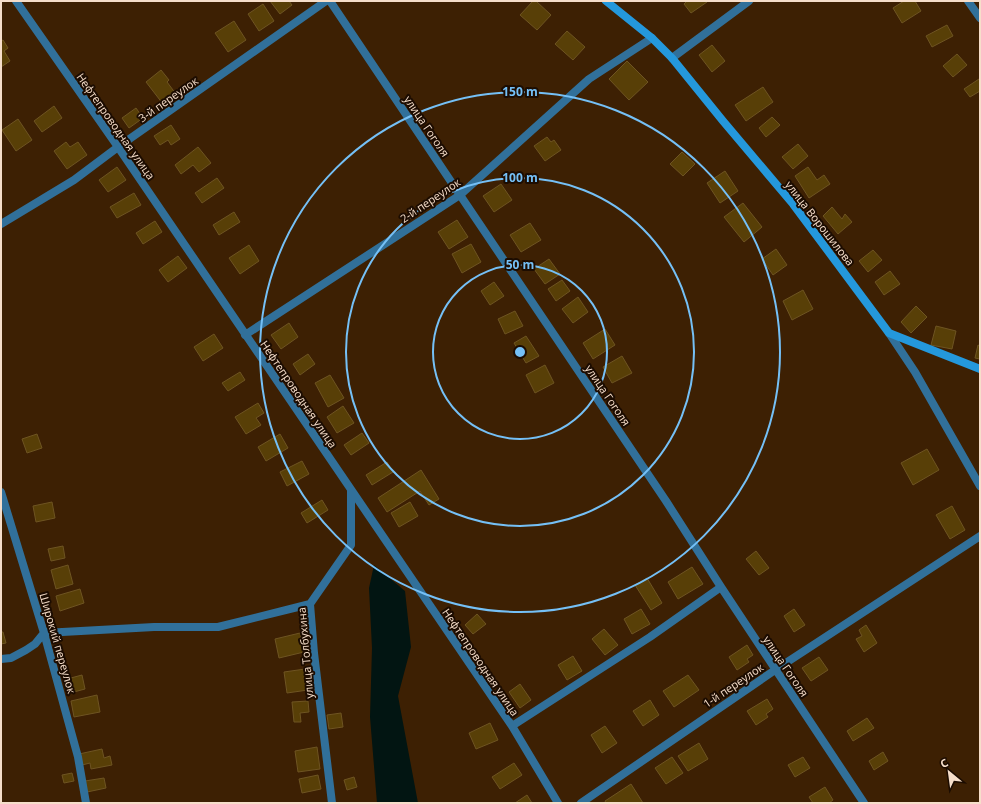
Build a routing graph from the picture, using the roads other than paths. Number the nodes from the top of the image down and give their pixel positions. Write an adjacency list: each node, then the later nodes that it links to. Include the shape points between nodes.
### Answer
1 (16, 1): 10 (street, Нефтепроводная улица)
2 (326, 1): 10 (street, 3-й переулок)
3 (330, 1): 11 (street, улица Гоголя)
4 (606, 1): 8 (street, улица Ворошилова)
5 (749, 1): 9 (street)
6 (968, 1): 7 (street)
7 (980, 18)
8 (652, 38): 9 (street, улица Ворошилова); 11 (street, 2-й переулок, via 589,79)
9 (672, 58): 13 (street, улица Ворошилова, via 793,204)
10 (118, 147): 12 (street, 3-й переулок, via 74,180); 14 (street, Нефтепроводная улица)
11 (460, 195): 14 (street, 2-й переулок); 20 (street, улица Гоголя)
12 (1, 224)
13 (889, 333): 15 (street); 16 (street, улица Ворошилова, via 915,372)
14 (245, 335): 17 (street, Нефтепроводная улица)
15 (980, 369)
16 (980, 486)
17 (351, 490): 21 (street, улица Толбухина, via 351,545); 25 (street, Нефтепроводная улица)
18 (1, 492): 22 (street, Широкий переулок)
19 (980, 536): 24 (street, 1-й переулок)
20 (721, 587): 24 (street, улица Гоголя); 25 (street, via 650,637)
21 (310, 604): 22 (street, via 218,627 154,627); 27 (street, улица Толбухина)
22 (44, 633): 23 (street, via 26,650 11,658); 26 (street, Широкий переулок, via 78,758)
23 (1, 659)
24 (775, 670): 29 (street, 1-й переулок); 30 (street, улица Гоголя)
25 (512, 726): 28 (street, Нефтепроводная улица)
26 (86, 803)
27 (332, 803)
28 (558, 803)
29 (581, 803)
30 (864, 803)

